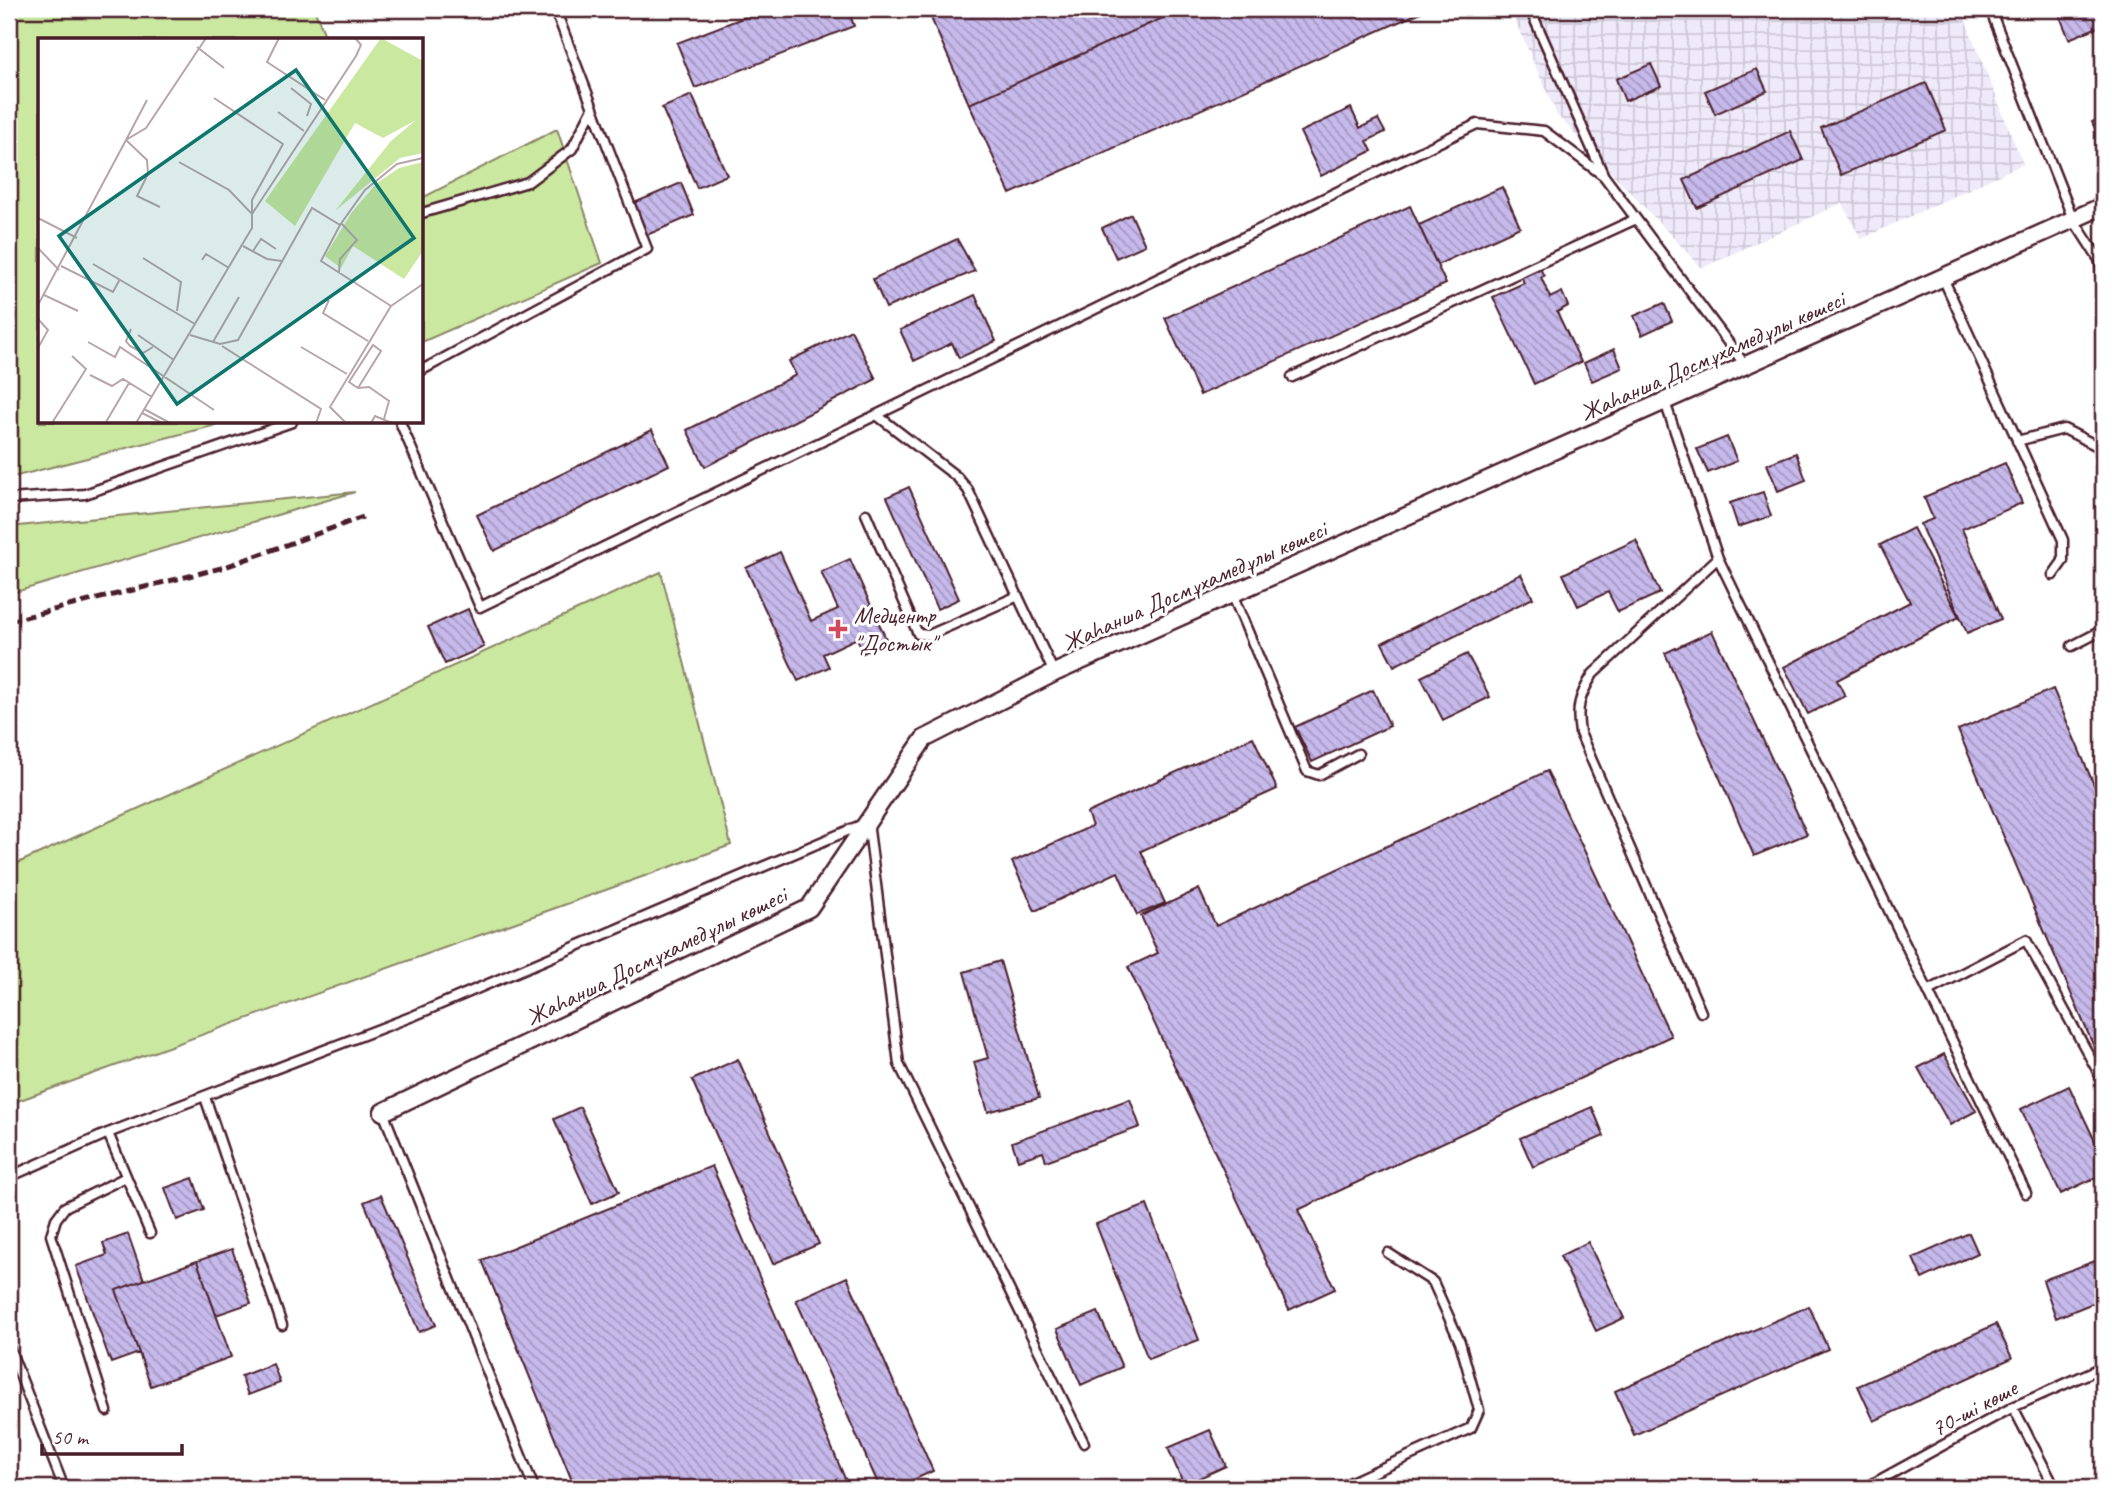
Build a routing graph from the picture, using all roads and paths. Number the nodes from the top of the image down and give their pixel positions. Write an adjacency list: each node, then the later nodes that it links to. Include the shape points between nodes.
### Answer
1 (555, 9): 4 (lane)
2 (1531, 9): 5 (lane)
3 (1990, 9): 9 (lane)
4 (593, 108): 7 (lane, via 572,149 528,182); 13 (lane, via 647,249)
5 (1604, 176): 8 (lane); 16 (lane, via 1544,131 1477,124)
6 (2103, 206): 9 (street, Жаһанша Досмұхамедұлы көшесі)
7 (424, 212)
8 (1636, 219): 12 (lane); 14 (lane)
9 (2073, 219): 10 (street, Жаһанша Досмұхамедұлы көшесі); 11 (lane, via 2100,261)
10 (1943, 278): 12 (street, Жаһанша Досмұхамедұлы көшесі); 19 (lane)
11 (2103, 291)
12 (1746, 366): 15 (street, Жаһанша Досмұхамедұлы көшесі)
13 (424, 369)
14 (1292, 377)
15 (1665, 402): 23 (lane); 25 (street, Жаһанша Досмұхамедұлы көшесі)
16 (878, 416): 18 (lane, via 481,607); 26 (lane, via 968,490)
17 (286, 424): 21 (lane, via 85,494)
18 (401, 424)
19 (2017, 441): 20 (lane, via 2064,429); 24 (lane, via 2063,540 2063,561)
20 (2103, 449)
21 (9, 499)
22 (866, 514): 26 (lane, via 918,634 929,635)
23 (1718, 558): 32 (lane); 33 (lane, via 1593,674 1580,695 1577,715 1580,733)
24 (2053, 575)
25 (1231, 594): 29 (street, Жаһанша Досмұхамедұлы көшесі); 30 (lane, via 1307,771 1319,775)
26 (1018, 596): 29 (lane)
27 (2103, 630): 28 (lane)
28 (2072, 646)
29 (1054, 673): 31 (street, Жаһанша Досмұхамедұлы көшесі, via 924,739)
30 (1358, 754)
31 (868, 822): 35 (lane, via 413,1016); 36 (street, Жаһанша Досмұхамедұлы көшесі, via 809,908); 48 (lane, via 899,1064)
32 (1928, 991): 34 (lane, via 2026,940); 40 (lane)
33 (1701, 1013)
34 (2103, 1081)
35 (205, 1097): 37 (lane); 43 (lane)
36 (383, 1112): 50 (lane)
37 (108, 1133): 38 (lane); 39 (lane)
38 (9, 1177)
39 (126, 1177): 41 (lane); 47 (lane, via 65,1207 51,1235)
40 (2026, 1193)
41 (150, 1233)
42 (1388, 1253): 51 (lane, via 1433,1282 1460,1342 1479,1410 1471,1428)
43 (282, 1325)
44 (9, 1346): 49 (lane)
45 (2103, 1367): 46 (lane, 70-ші көше)
46 (2012, 1407): 52 (lane, 70-ші көше); 53 (lane)
47 (107, 1411)
48 (1084, 1443)
49 (64, 1488)
50 (534, 1488)
51 (1338, 1488)
52 (1865, 1488)
53 (2055, 1488)

